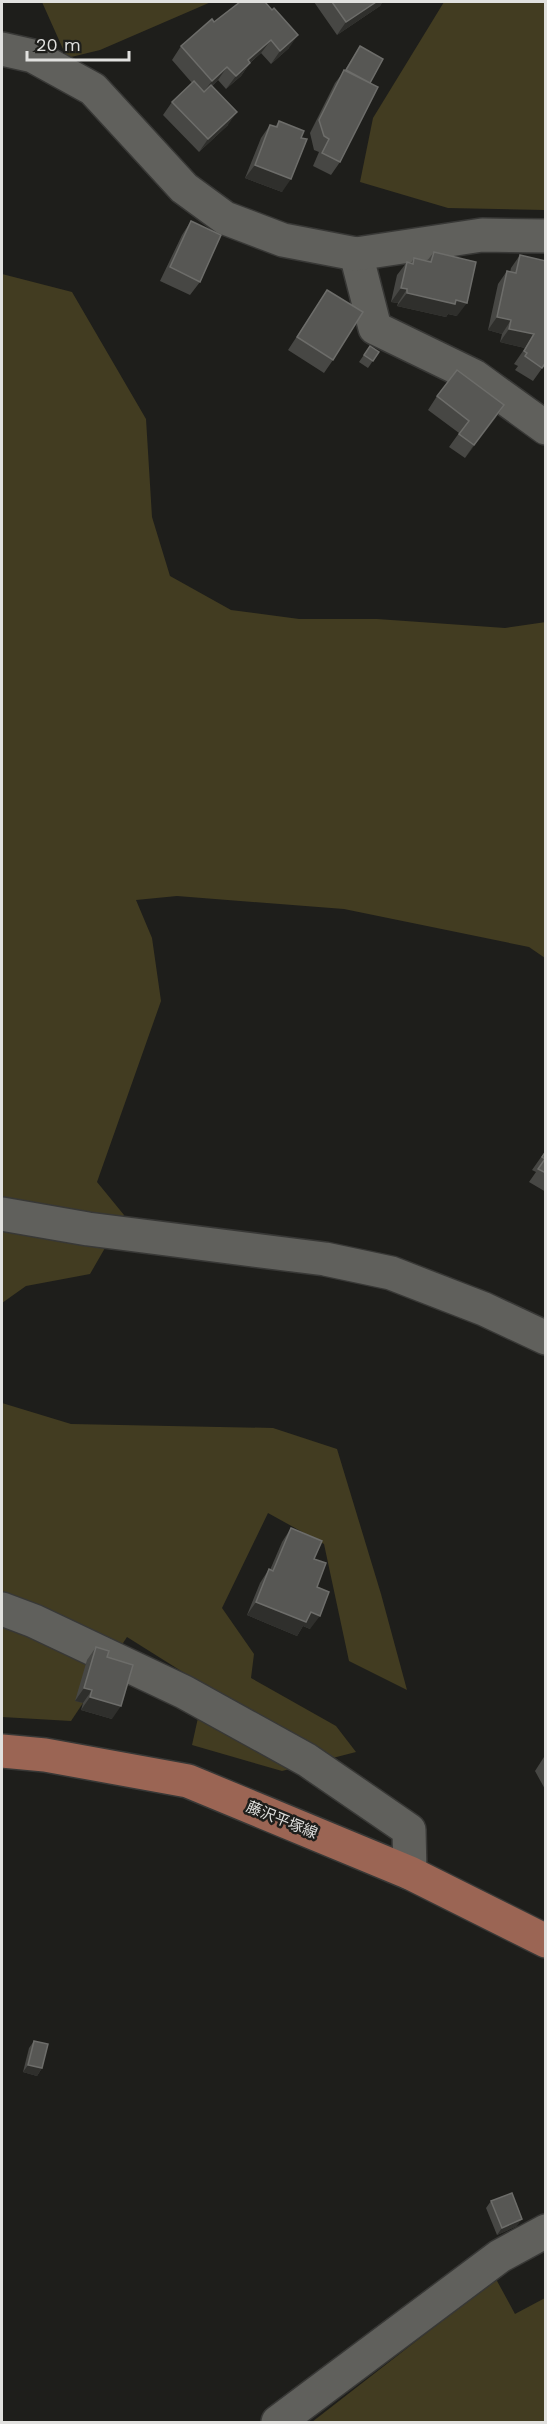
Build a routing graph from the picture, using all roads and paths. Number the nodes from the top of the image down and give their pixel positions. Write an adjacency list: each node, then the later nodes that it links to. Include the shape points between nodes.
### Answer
1 (2, 49): 3 (street, via 33,56 93,89 184,188 225,218 283,240)
2 (546, 236): 3 (street, via 482,235)
3 (356, 254): 4 (street, via 375,328 474,376)
4 (546, 428)
5 (2, 1214): 6 (street, via 88,1229 326,1258 391,1273)
6 (546, 1338)
7 (2, 1609): 9 (street, via 184,1692 307,1760 409,1830)
8 (2, 1751): 9 (main road, 藤沢平塚線, via 188,1781)
9 (410, 1873): 10 (main road, 藤沢平塚線)
10 (546, 1941)
11 (546, 2231): 12 (street, via 500,2256)
12 (278, 2422)

